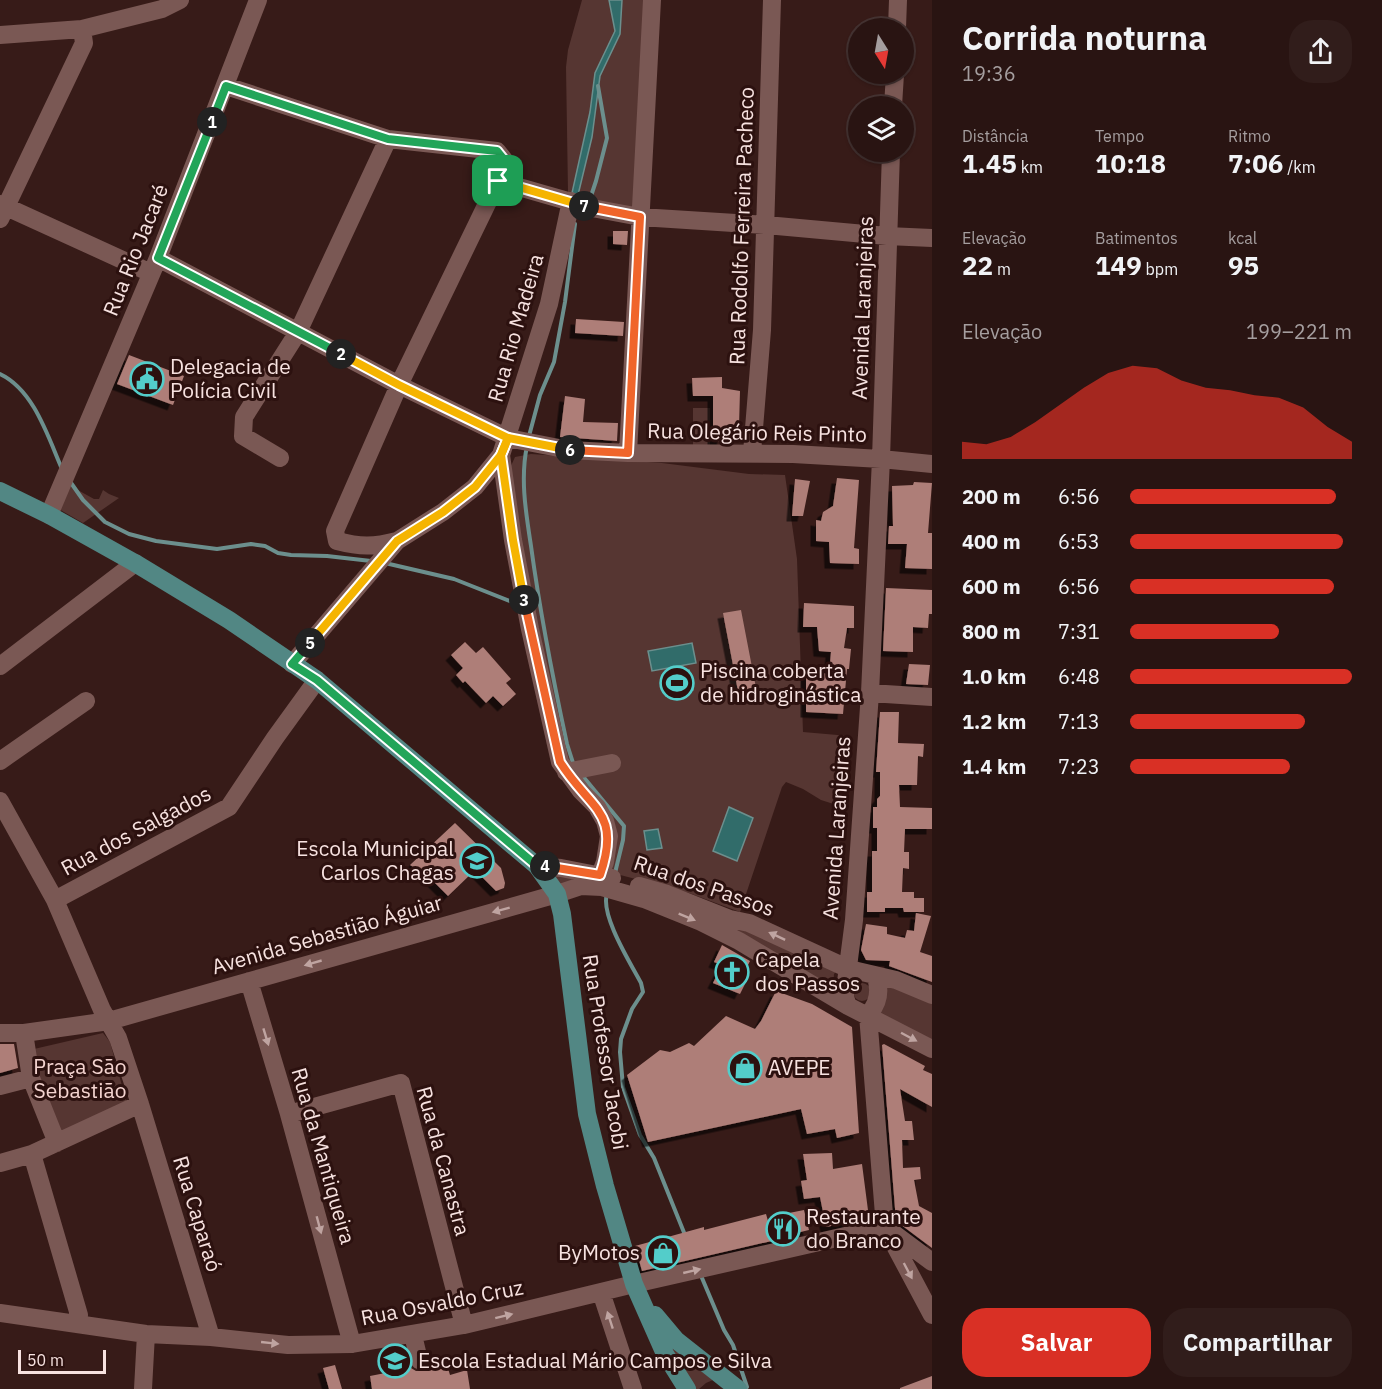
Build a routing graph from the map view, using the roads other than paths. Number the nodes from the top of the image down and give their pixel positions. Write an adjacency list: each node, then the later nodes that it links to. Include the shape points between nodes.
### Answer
1 (180, 0): 9 (street, via 162,9)
2 (258, 0): 11 (street, Rua Rio Jacaré)
3 (652, 0): 17 (street)
4 (772, 0): 18 (street, Rua Rodolfo Ferreira Pacheco)
5 (892, 0): 6 (street)
6 (898, 0): 7 (street); 8 (street)
7 (909, 0)
8 (897, 18)
9 (82, 29): 10 (street); 16 (street, via 84,43)
10 (0, 35)
11 (226, 86): 12 (street); 21 (street, Rua Rio Jacaré)
12 (388, 139): 14 (street, via 497,151 505,161); 22 (street)
13 (891, 162): 19 (street, Avenida Laranjeiras)
14 (498, 181): 15 (street); 23 (street)
15 (571, 201): 17 (street); 24 (street, Rua Rio Madeira)
16 (2, 210): 21 (street, Rua Olegário Reis Pinto)
17 (640, 217): 18 (street); 25 (street)
18 (766, 225): 19 (street); 26 (street, Rua Rodolfo Ferreira Pacheco)
19 (887, 236): 20 (street); 28 (street, Avenida Laranjeiras)
20 (932, 238)
21 (155, 265): 22 (street, Rua Olegário Reis Pinto); 31 (street, Rua Rio Jacaré)
22 (298, 332): 23 (street, Rua Olegário Reis Pinto); 27 (street, via 244,417 243,436)
23 (399, 385): 24 (street, Rua Olegário Reis Pinto); 32 (street, via 335,531 337,541 353,546 373,547)
24 (515, 444): 25 (street, Rua Olegário Reis Pinto); 32 (street, Rua Rio Madeira, via 475,487); 42 (street, via 513,540 560,762)
25 (628, 453): 26 (street, Rua Olegário Reis Pinto)
26 (752, 453): 28 (street, Rua Olegário Reis Pinto)
27 (280, 458)
28 (881, 459): 29 (street, Rua Olegário Reis Pinto); 37 (street, Avenida Laranjeiras)
29 (932, 464)
30 (0, 491): 31 (main road, Rua Professor Jacobi)
31 (49, 515): 33 (main road, Rua Professor Jacobi)
32 (397, 541): 34 (street, Rua Rio Madeira)
33 (135, 563): 34 (main road, Rua Professor Jacobi); 35 (street)
34 (292, 664): 36 (main road, Rua Professor Jacobi)
35 (0, 666)
36 (317, 680): 44 (main road, Rua Professor Jacobi); 47 (street, Rua dos Salgados, via 229,807)
37 (870, 693): 38 (street); 48 (street, Avenida Laranjeiras)
38 (932, 697)
39 (86, 701): 40 (street)
40 (0, 761)
41 (612, 763): 42 (street)
42 (566, 772): 45 (street, via 605,821 609,836 605,862)
43 (0, 801): 47 (street)
44 (537, 866): 45 (street, Rua dos Passos, via 561,868); 46 (main road, Rua Professor Jacobi)
45 (608, 882): 46 (street, Rua dos Passos); 48 (street, Rua dos Passos, one-way to 45, via 749,923 667,894); 52 (street, Rua dos Passos, one-way to 52, via 739,941)
46 (558, 894): 50 (street, Avenida Sebastião Águiar, one-way to 50); 66 (main road, Rua Professor Jacobi, via 587,1114)
47 (55, 900): 54 (street)
48 (849, 969): 49 (street, Rua dos Passos); 52 (street, Avenida Laranjeiras, via 845,997)
49 (874, 975): 51 (street, Rua dos Passos); 53 (street, via 879,998)
50 (249, 981): 54 (street, Avenida Sebastião Águiar); 60 (street, Rua da Mantiqueira, one-way to 60)
51 (932, 995)
52 (848, 1006): 53 (street, Rua dos Passos)
53 (867, 1016): 56 (street, Rua dos Passos, one-way to 56); 64 (street)
54 (110, 1021): 55 (street); 59 (street)
55 (9, 1030): 57 (street)
56 (932, 1049)
57 (31, 1078): 58 (street); 61 (street)
58 (0, 1086)
59 (140, 1104): 61 (street); 74 (street, Rua Caparaó)
60 (289, 1114): 71 (street, Rua da Canastra, via 401,1083); 75 (street, Rua da Mantiqueira, one-way to 75)
61 (57, 1143): 62 (street)
62 (32, 1154): 63 (street); 70 (street, via 79,1315)
63 (0, 1162)
64 (885, 1227): 65 (street); 66 (street, Rua Osvaldo Cruz, one-way to 64); 69 (street, one-way to 69)
65 (932, 1262)
66 (637, 1289): 67 (street, Rua Osvaldo Cruz); 77 (main road, via 676,1340); 80 (main road, Rua Professor Jacobi, via 665,1353)
67 (601, 1292): 71 (street, Rua Osvaldo Cruz, one-way to 67); 79 (street, one-way to 67)
68 (0, 1313): 70 (street, Rua Osvaldo Cruz)
69 (932, 1315)
70 (78, 1323): 72 (street, Rua Osvaldo Cruz)
71 (464, 1325): 73 (street, Rua Osvaldo Cruz)
72 (146, 1334): 74 (street, Rua Osvaldo Cruz); 78 (street)
73 (413, 1335): 75 (street, Rua Osvaldo Cruz); 76 (street)
74 (211, 1337): 75 (street, Rua Osvaldo Cruz, one-way to 75, via 288,1345)
75 (352, 1344)
76 (418, 1360)
77 (736, 1388): 81 (main road)
78 (142, 1389)
79 (633, 1389)
80 (687, 1389)
81 (716, 1389)

